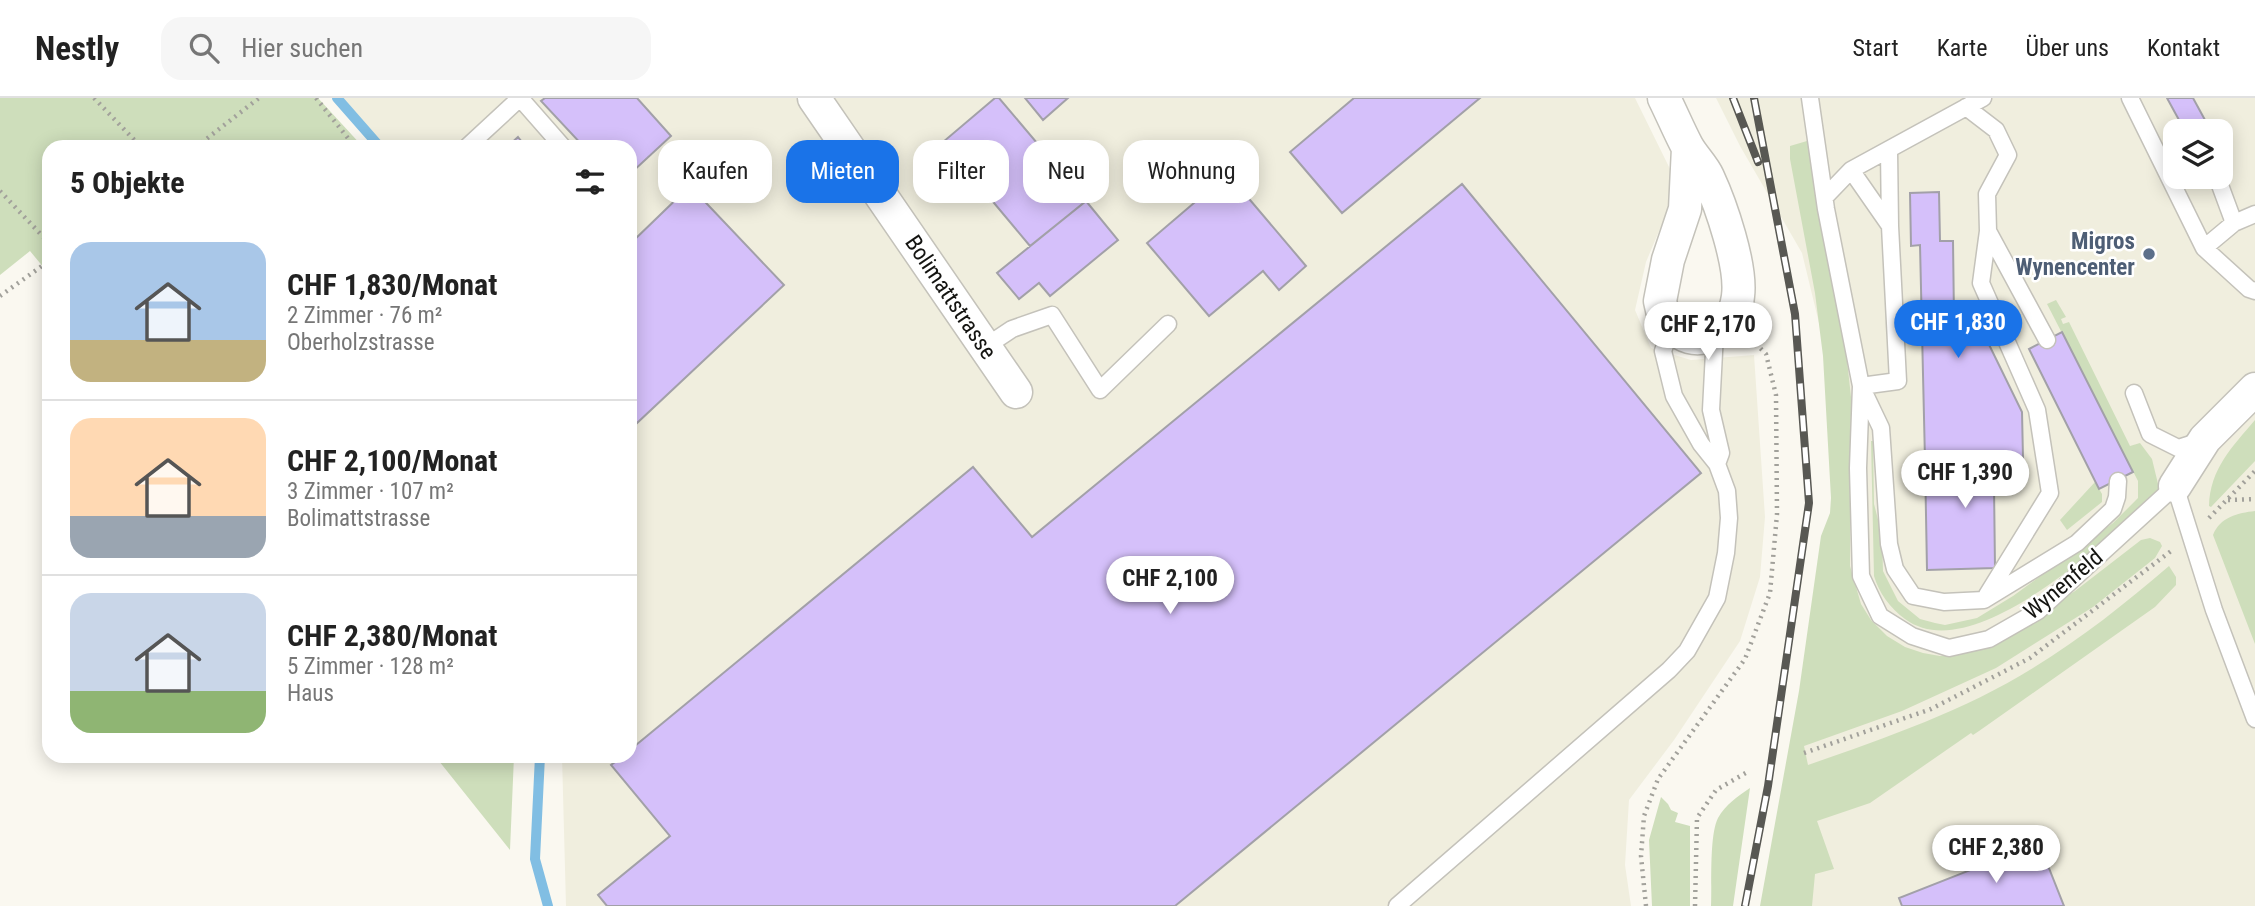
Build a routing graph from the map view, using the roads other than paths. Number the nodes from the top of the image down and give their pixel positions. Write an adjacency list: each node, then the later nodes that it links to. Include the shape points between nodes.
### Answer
1 (520, 98): 8 (lane); 9 (lane)
2 (814, 98): 25 (street, Bolimattstrasse)
3 (1664, 98): 10 (street)
4 (1810, 98): 14 (lane, Wynenfeld)
5 (1983, 98): 7 (lane)
6 (2130, 98): 19 (lane)
7 (1966, 107): 11 (lane); 18 (lane, via 1996,130 2008,155 1987,194)
8 (475, 140)
9 (557, 140)
10 (1688, 148): 22 (street, via 1685,209 1660,301 1665,323); 23 (street, via 1707,175 1735,263 1738,295 1731,318)
11 (1889, 150): 12 (lane); 17 (lane)
12 (1851, 170): 14 (lane); 17 (lane)
13 (2221, 189): 16 (lane)
14 (1825, 197): 26 (lane, Wynenfeld)
15 (2255, 214): 16 (lane)
16 (2234, 223): 19 (lane)
17 (1890, 226): 26 (lane, via 1898,381)
18 (1988, 231): 24 (lane); 34 (lane, via 1981,283 2037,410 2050,493)
19 (2204, 248): 20 (lane)
20 (2252, 290)
21 (1168, 324): 25 (lane, via 1100,390 1052,315 1012,329)
22 (1671, 328): 23 (street, via 1681,336 1695,338); 31 (lane, via 1662,351 1674,396)
23 (1714, 333): 31 (lane, via 1711,410 1721,453)
24 (2047, 340)
25 (985, 348): 28 (street, Bolimattstrasse)
26 (1861, 386): 33 (lane, Wynenfeld, via 1861,576 1880,616 1912,636 1949,648 1989,639 2038,611); 34 (lane, via 1881,428 1889,544 1895,569 1913,596 1944,602)
27 (2255, 389): 30 (street)
28 (1016, 392)
29 (2134, 393): 30 (lane, via 2150,434 2178,448)
30 (2205, 439): 33 (street)
31 (1717, 464): 36 (lane, via 1727,491 1726,553 1717,598 1687,651)
32 (2118, 481): 34 (lane, via 2112,509 2077,543)
33 (2175, 486): 35 (lane)
34 (1984, 600)
35 (2255, 719)
36 (1397, 906)

